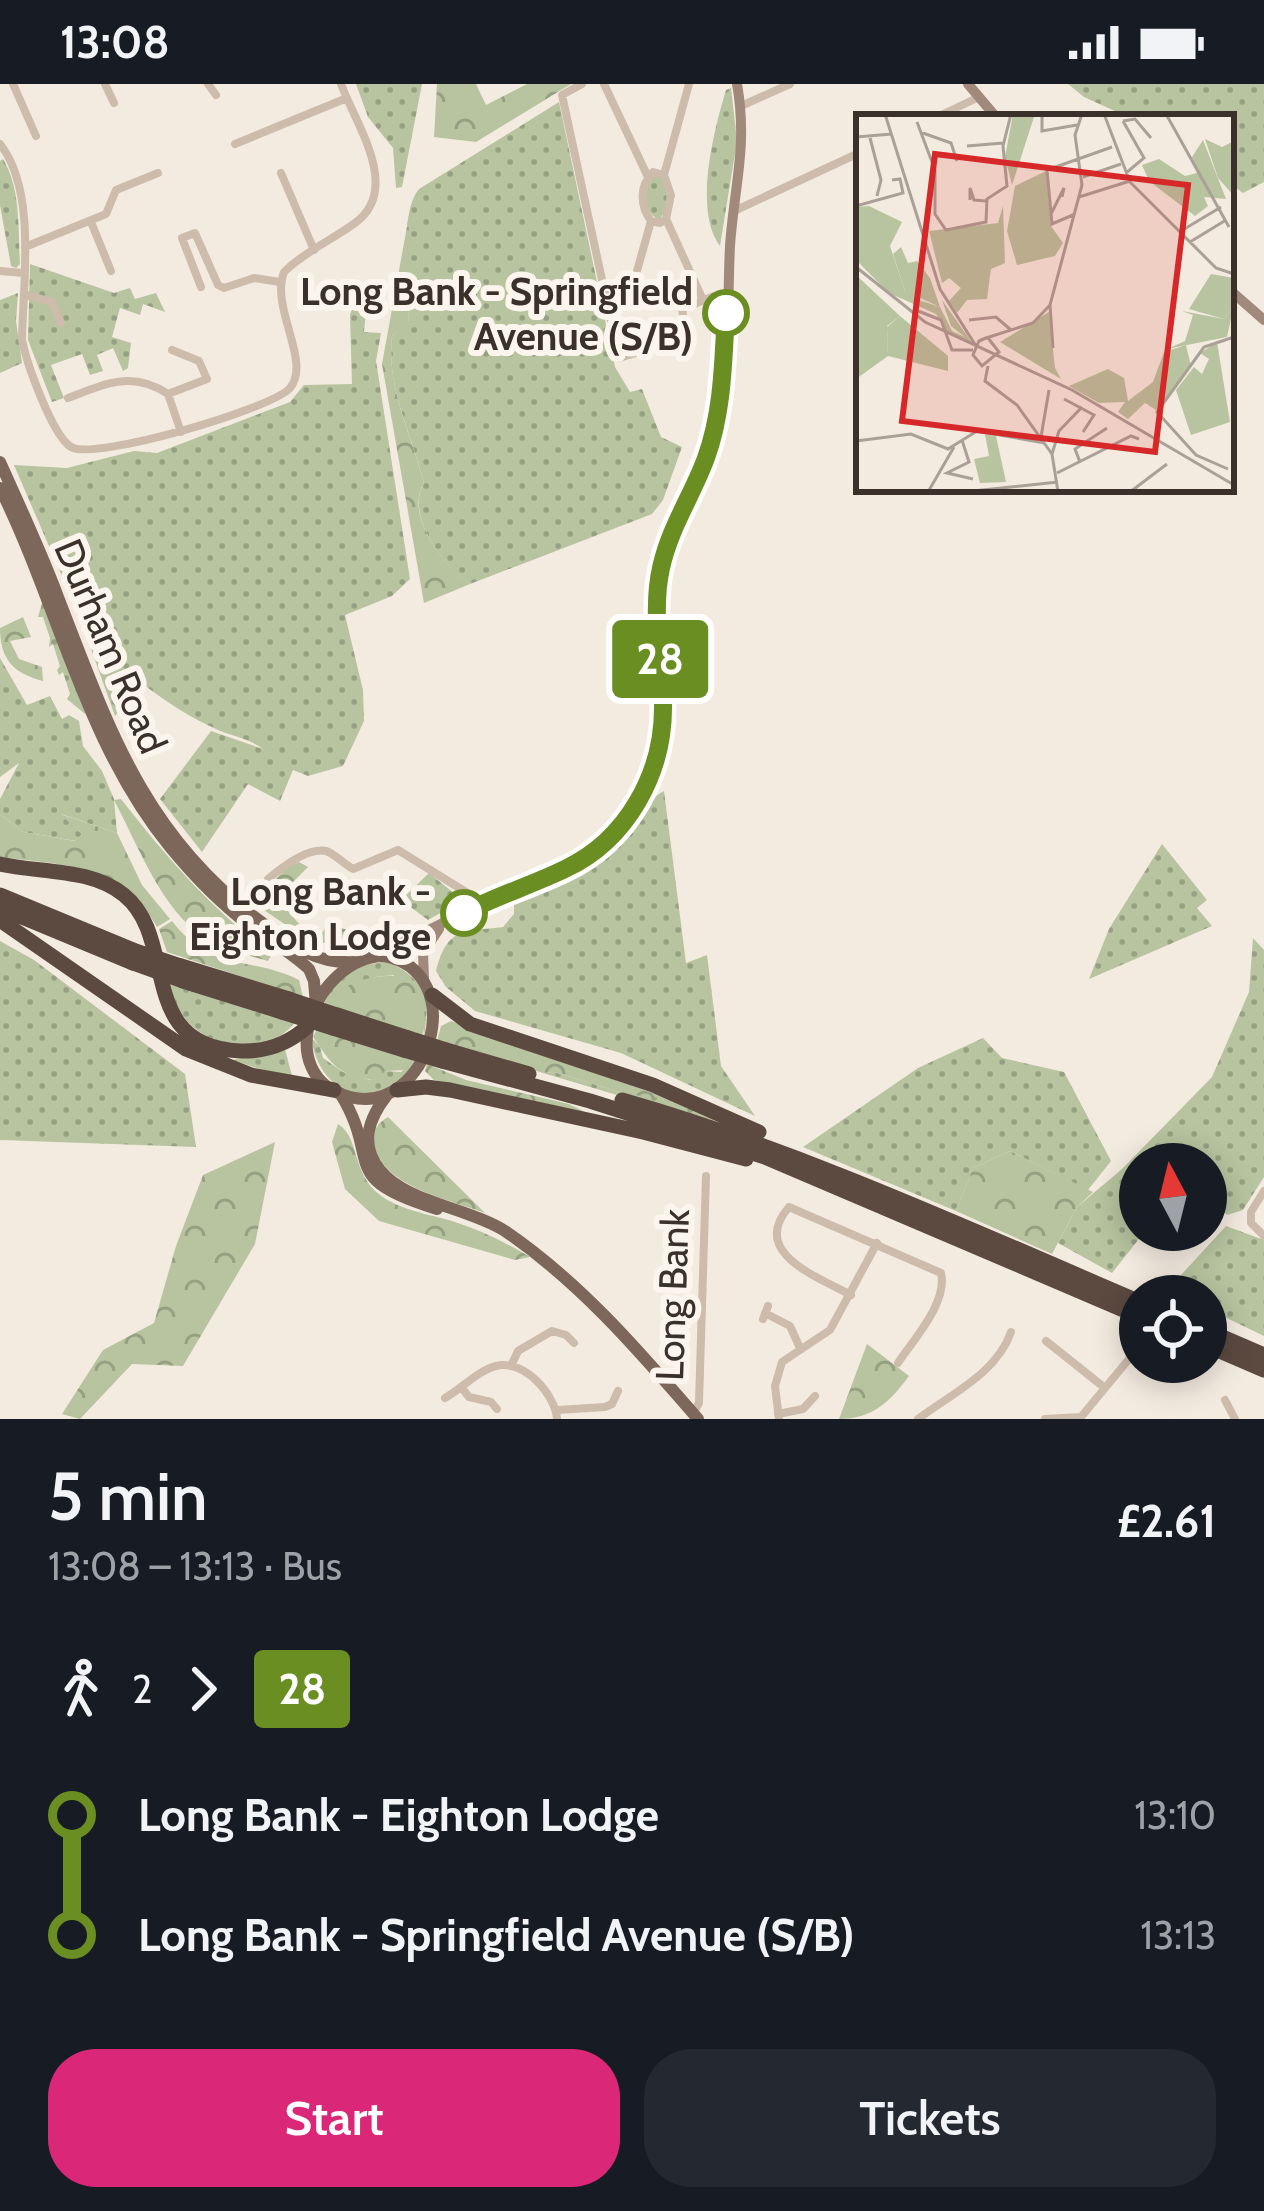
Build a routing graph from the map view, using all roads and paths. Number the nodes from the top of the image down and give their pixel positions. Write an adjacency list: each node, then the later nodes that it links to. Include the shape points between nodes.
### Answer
1 (28, 84): 11 (street)
2 (105, 84): 15 (street)
3 (208, 84): 12 (street)
4 (341, 84): 13 (street)
5 (582, 84): 44 (street, via 562,95)
6 (604, 84): 26 (street)
7 (689, 84): 25 (street)
8 (737, 84): 16 (main road)
9 (790, 84): 16 (street)
10 (968, 84): 14 (main road)
11 (14, 87): 19 (street)
12 (216, 95)
13 (346, 98): 21 (street); 32 (street, via 375,171 376,196 357,222)
14 (973, 100): 17 (street); 18 (main road)
15 (115, 104)
16 (741, 106): 27 (main road)
17 (943, 114)
18 (992, 114)
19 (36, 136)
20 (0, 144): 31 (street, via 16,178)
21 (235, 144)
22 (856, 154): 27 (street)
23 (158, 173): 29 (street, via 116,190 111,209)
24 (280, 173): 32 (street)
25 (664, 176): 26 (street); 28 (street, via 671,195)
26 (648, 177): 30 (street, via 643,201)
27 (734, 211): 41 (main road)
28 (666, 218): 30 (street); 42 (street)
29 (91, 221): 31 (street); 34 (street)
30 (651, 221): 44 (street, via 630,296)
31 (25, 247): 35 (street)
32 (314, 250): 36 (street)
33 (0, 271): 35 (street)
34 (111, 271)
35 (24, 273): 40 (street)
36 (280, 283): 37 (street, via 218,285 195,232 182,238); 50 (street, via 296,369 291,388)
37 (201, 287)
38 (58, 292): 43 (street)
39 (1234, 293): 45 (main road)
40 (24, 294): 43 (street); 50 (street, via 26,357 68,445 100,452)
41 (727, 296): 42 (street); 56 (main road, via 717,425 660,573 663,715 646,786 619,828 586,857)
42 (703, 300): 44 (street, via 682,309 687,338 623,358)
43 (52, 302): 46 (street)
44 (607, 308)
45 (1262, 313)
46 (61, 323)
47 (172, 350): 48 (street, via 199,361 207,379)
48 (168, 394): 49 (street, via 123,378); 50 (street)
49 (68, 398)
50 (181, 432)
51 (0, 462): 62 (main road, Durham Road, via 110,734 157,814 256,918 314,957)
52 (2, 496): 65 (main road, Durham Road, via 134,797 217,898 309,969)
53 (0, 864): 66 (highway, via 92,878 128,898 150,932 165,1000 201,1040 254,1051)
54 (268, 879): 56 (street, via 320,851 353,869 398,850)
55 (0, 895): 60 (highway)
56 (483, 903): 59 (main road)
57 (0, 908): 60 (highway)
58 (0, 920): 67 (highway, via 186,1049 251,1075)
59 (446, 922): 61 (main road); 63 (main road, via 423,952)
60 (133, 956): 69 (highway, bridge)
61 (372, 956): 62 (main road); 63 (main road, via 395,958)
62 (354, 962): 65 (main road)
63 (424, 978): 64 (main road)
64 (432, 995): 68 (main road, via 431,1034 415,1071); 69 (highway, via 461,1021 653,1085 760,1132)
65 (316, 1005): 66 (main road)
66 (307, 1027): 67 (main road, via 311,1064)
67 (337, 1092): 68 (main road, via 367,1099); 73 (main road, via 353,1116 363,1164 385,1190)
68 (392, 1092): 69 (highway, via 433,1087); 73 (main road, via 368,1134 381,1172)
69 (821, 1172): 75 (highway); 77 (highway)
70 (706, 1176): 98 (street, Long Bank)
71 (1264, 1191): 72 (street, via 1251,1212)
72 (1264, 1236)
73 (522, 1243): 98 (main road, via 595,1306)
74 (877, 1243): 76 (street); 76 (street, via 796,1207 783,1214 779,1250); 86 (street, via 944,1277 925,1326)
75 (1119, 1293)
76 (850, 1295): 83 (street, via 830,1330)
77 (1119, 1307)
78 (765, 1313): 83 (street, via 790,1326)
79 (1011, 1332): 101 (street, via 989,1368)
80 (1227, 1339): 85 (highway)
81 (1046, 1340): 91 (street)
82 (574, 1343): 87 (street, via 556,1325 518,1351)
83 (800, 1348): 99 (street, via 777,1373)
84 (1227, 1354): 88 (highway)
85 (1264, 1355)
86 (898, 1363)
87 (511, 1366): 90 (street, via 495,1366); 97 (street, via 545,1388)
88 (1264, 1370)
89 (1119, 1373): 91 (street)
90 (462, 1388): 94 (street); 96 (street, via 472,1399)
91 (1106, 1388): 100 (street)
92 (618, 1391): 97 (street, via 616,1408)
93 (815, 1396): 99 (street)
94 (445, 1397)
95 (1225, 1400): 103 (street)
96 (498, 1403)
97 (557, 1414)
98 (695, 1416)
99 (778, 1416)
100 (1083, 1418): 102 (street)
101 (918, 1419)
102 (1045, 1419)
103 (1234, 1419)

